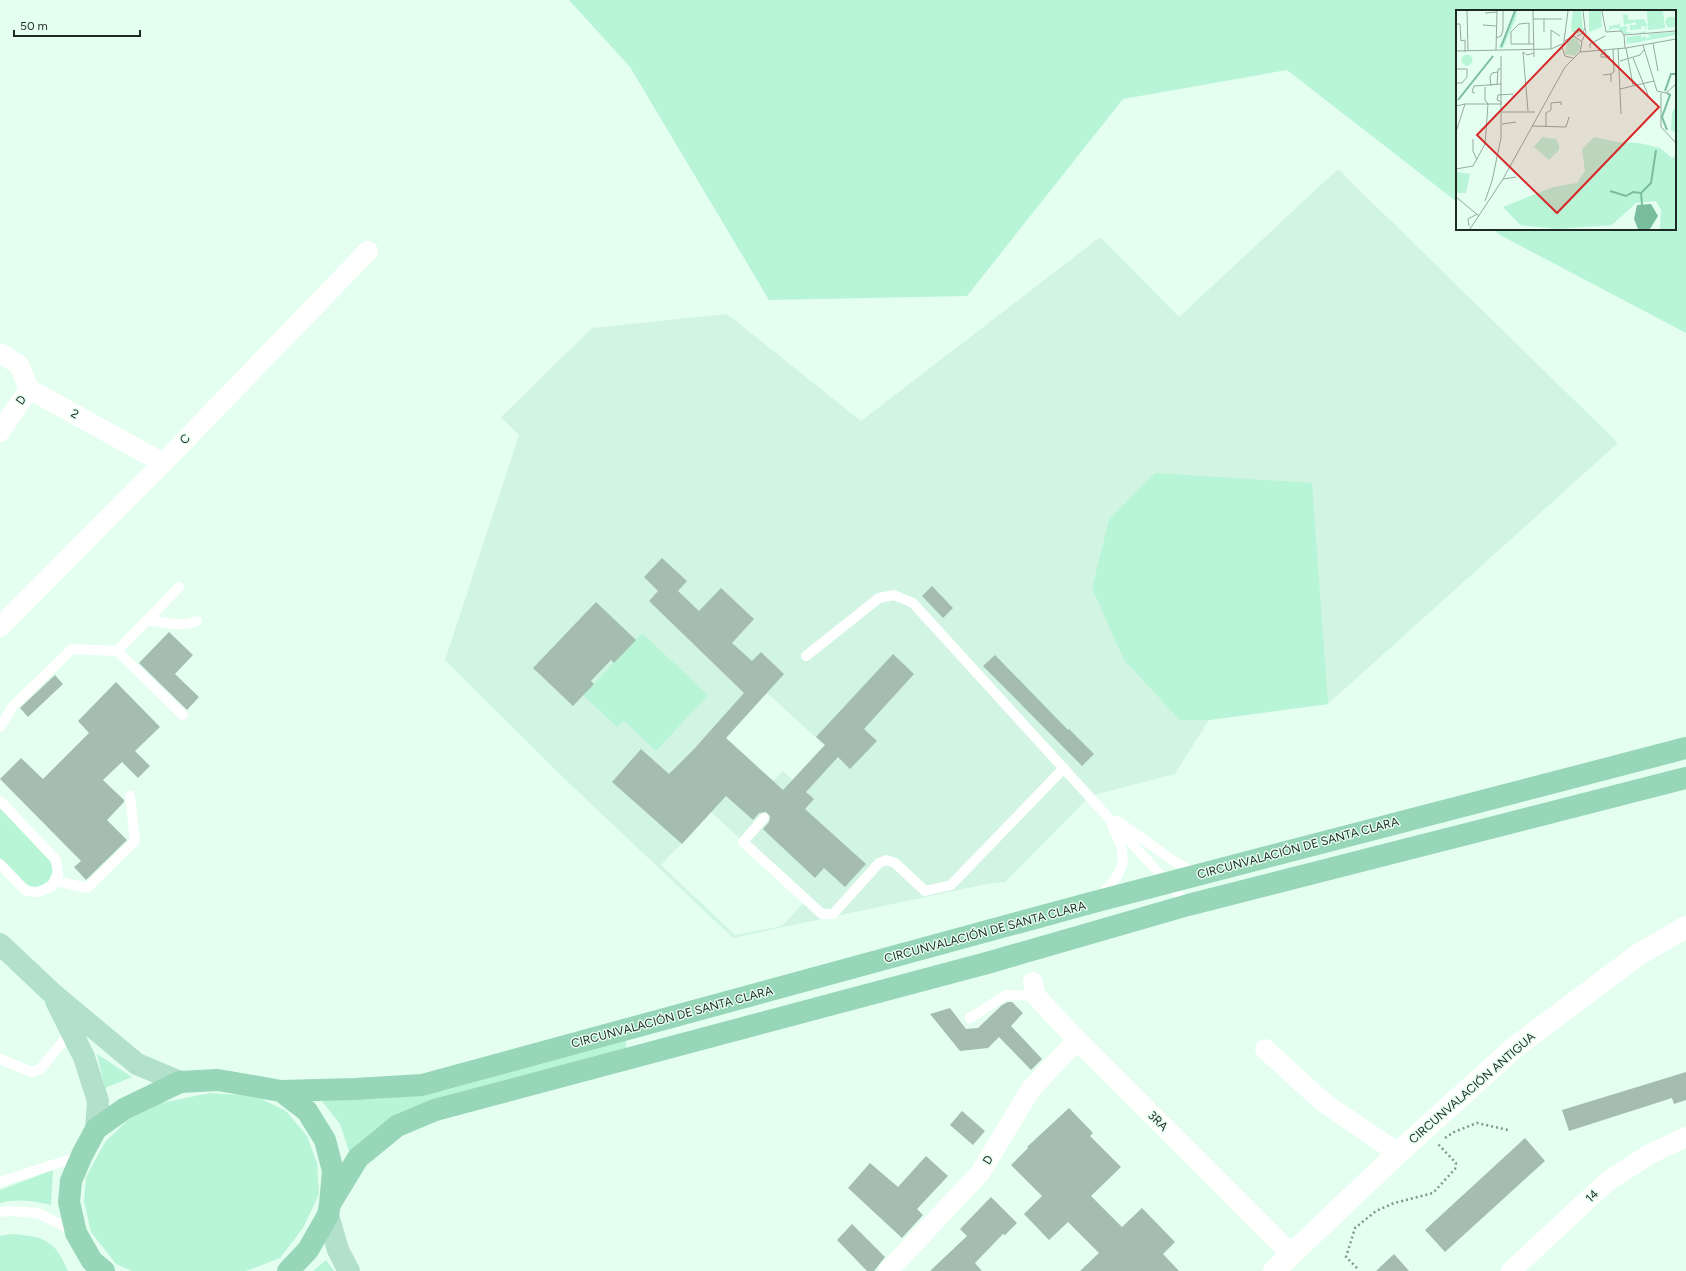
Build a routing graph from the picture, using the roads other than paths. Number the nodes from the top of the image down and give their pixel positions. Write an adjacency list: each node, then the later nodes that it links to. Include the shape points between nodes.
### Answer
1 (368, 251): 5 (street, C)
2 (0, 354): 3 (street, via 18,365)
3 (29, 389): 4 (street, D); 5 (street, 2)
4 (0, 432)
5 (163, 463): 9 (street, C)
6 (179, 587): 7 (lane)
7 (147, 620): 8 (lane, via 178,625 190,625); 10 (lane)
8 (197, 621)
9 (0, 627)
10 (117, 651): 12 (lane); 13 (lane, via 72,649 13,706)
11 (806, 656): 15 (lane, via 878,598 894,595 913,603)
12 (183, 715)
13 (0, 727)
14 (1686, 748): 22 (highway, CIRCUNVALACIÓN DE SANTA CLARA)
15 (1064, 768): 19 (lane); 20 (lane, via 951,885 925,891 895,863 886,860 879,863 833,914 822,914 743,842)
16 (1686, 778): 26 (highway)
17 (130, 796): 23 (lane, via 135,841 87,888)
18 (0, 800): 23 (lane, via 56,860 59,867)
19 (1102, 809): 22 (lane, via 1169,858); 24 (lane); 25 (lane, via 1121,842 1123,858 1116,879)
20 (764, 818)
21 (0, 864): 23 (lane, via 25,890 46,890)
22 (1198, 875): 24 (highway, CIRCUNVALACIÓN DE SANTA CLARA)
23 (56, 881)
24 (1168, 882): 25 (highway, CIRCUNVALACIÓN DE SANTA CLARA); 26 (lane)
25 (1094, 902): 37 (highway, CIRCUNVALACIÓN DE SANTA CLARA, via 422,1085)
26 (1188, 904): 43 (highway, via 987,963 435,1110 397,1126 358,1158)
27 (1686, 927): 40 (street, CIRCUNVALACIÓN ANTIGUA, via 1638,955 1514,1048)
28 (0, 944): 30 (main road)
29 (1035, 989): 31 (lane, via 1006,995); 33 (street, 3RA)
30 (53, 994): 32 (main road); 36 (main road, via 137,1064)
31 (970, 1018)
32 (71, 1032): 35 (lane, via 40,1069 32,1072); 38 (main road, via 84,1057 98,1100)
33 (1077, 1040): 46 (street, 3RA); 50 (street, D, via 1031,1089 980,1174)
34 (1265, 1048): 40 (street, via 1323,1102)
35 (0, 1059)
36 (180, 1082): 37 (highway, CIRCUNVALACIÓN DE SANTA CLARA, via 218,1080); 38 (highway, via 124,1109)
37 (281, 1091): 43 (highway, via 307,1111 325,1140 333,1171)
38 (96, 1129): 41 (highway)
39 (1686, 1137): 52 (street, 14, via 1650,1154 1608,1181)
40 (1398, 1153): 46 (street, CIRCUNVALACIÓN ANTIGUA)
41 (82, 1155): 42 (lane); 45 (highway, via 71,1181 69,1202)
42 (0, 1182)
43 (329, 1209): 48 (highway, via 308,1250); 49 (main road, via 338,1250)
44 (0, 1212): 45 (lane, via 38,1213)
45 (76, 1233): 47 (highway)
46 (1291, 1254): 51 (street, CIRCUNVALACIÓN ANTIGUA)
47 (96, 1268)
48 (288, 1271)
49 (349, 1271)
50 (888, 1271)
51 (1274, 1271)
52 (1511, 1271)

